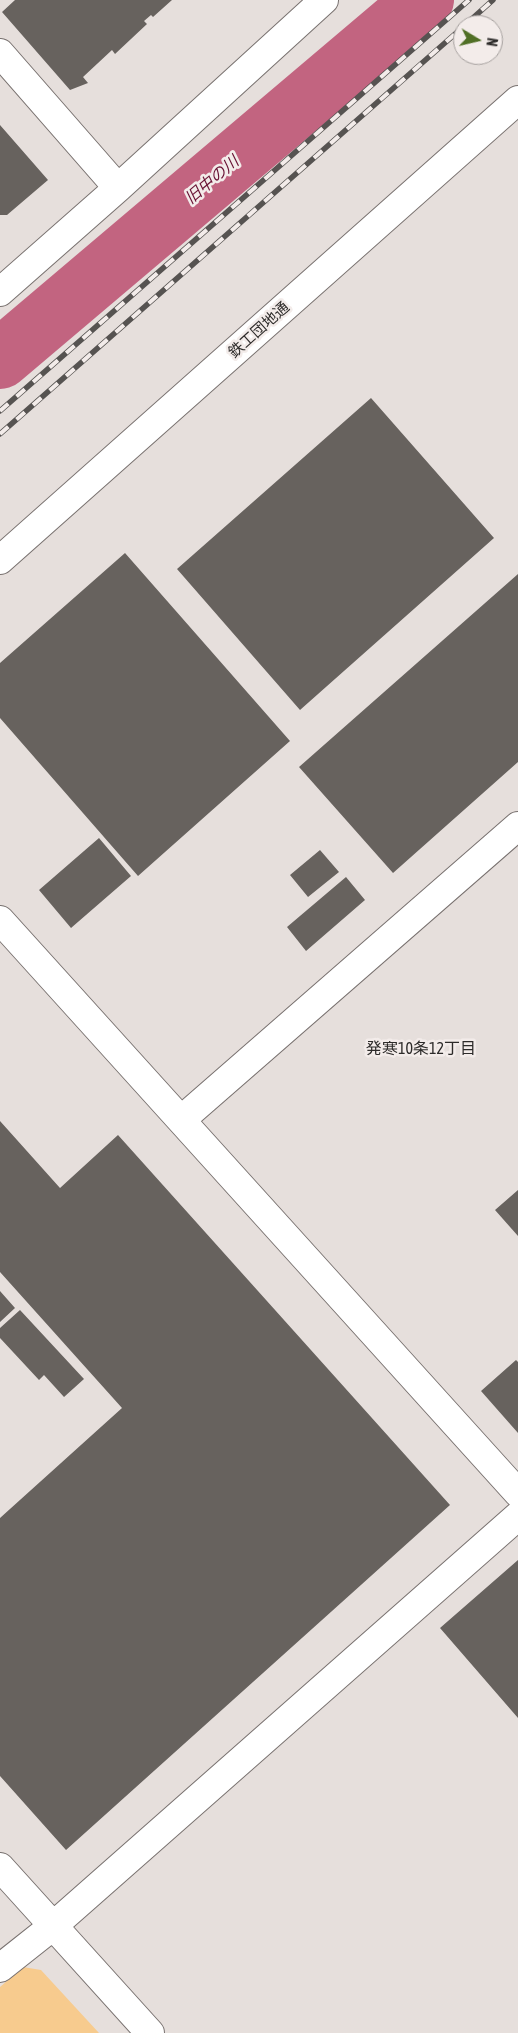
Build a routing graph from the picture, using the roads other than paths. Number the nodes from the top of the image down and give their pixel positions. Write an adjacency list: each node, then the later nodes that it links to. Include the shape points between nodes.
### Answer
1 (324, 0): 4 (street)
2 (0, 54): 4 (street)
3 (518, 100): 6 (street, 鉄工団地通)
4 (118, 188): 5 (street)
5 (0, 292)
6 (0, 560)
7 (518, 826): 9 (street)
8 (0, 920): 9 (street)
9 (181, 1120): 10 (street)
10 (518, 1493)
11 (518, 1516): 13 (street)
12 (0, 1867): 13 (street)
13 (53, 1926): 14 (street); 15 (street)
14 (0, 1968)
15 (150, 2033)

